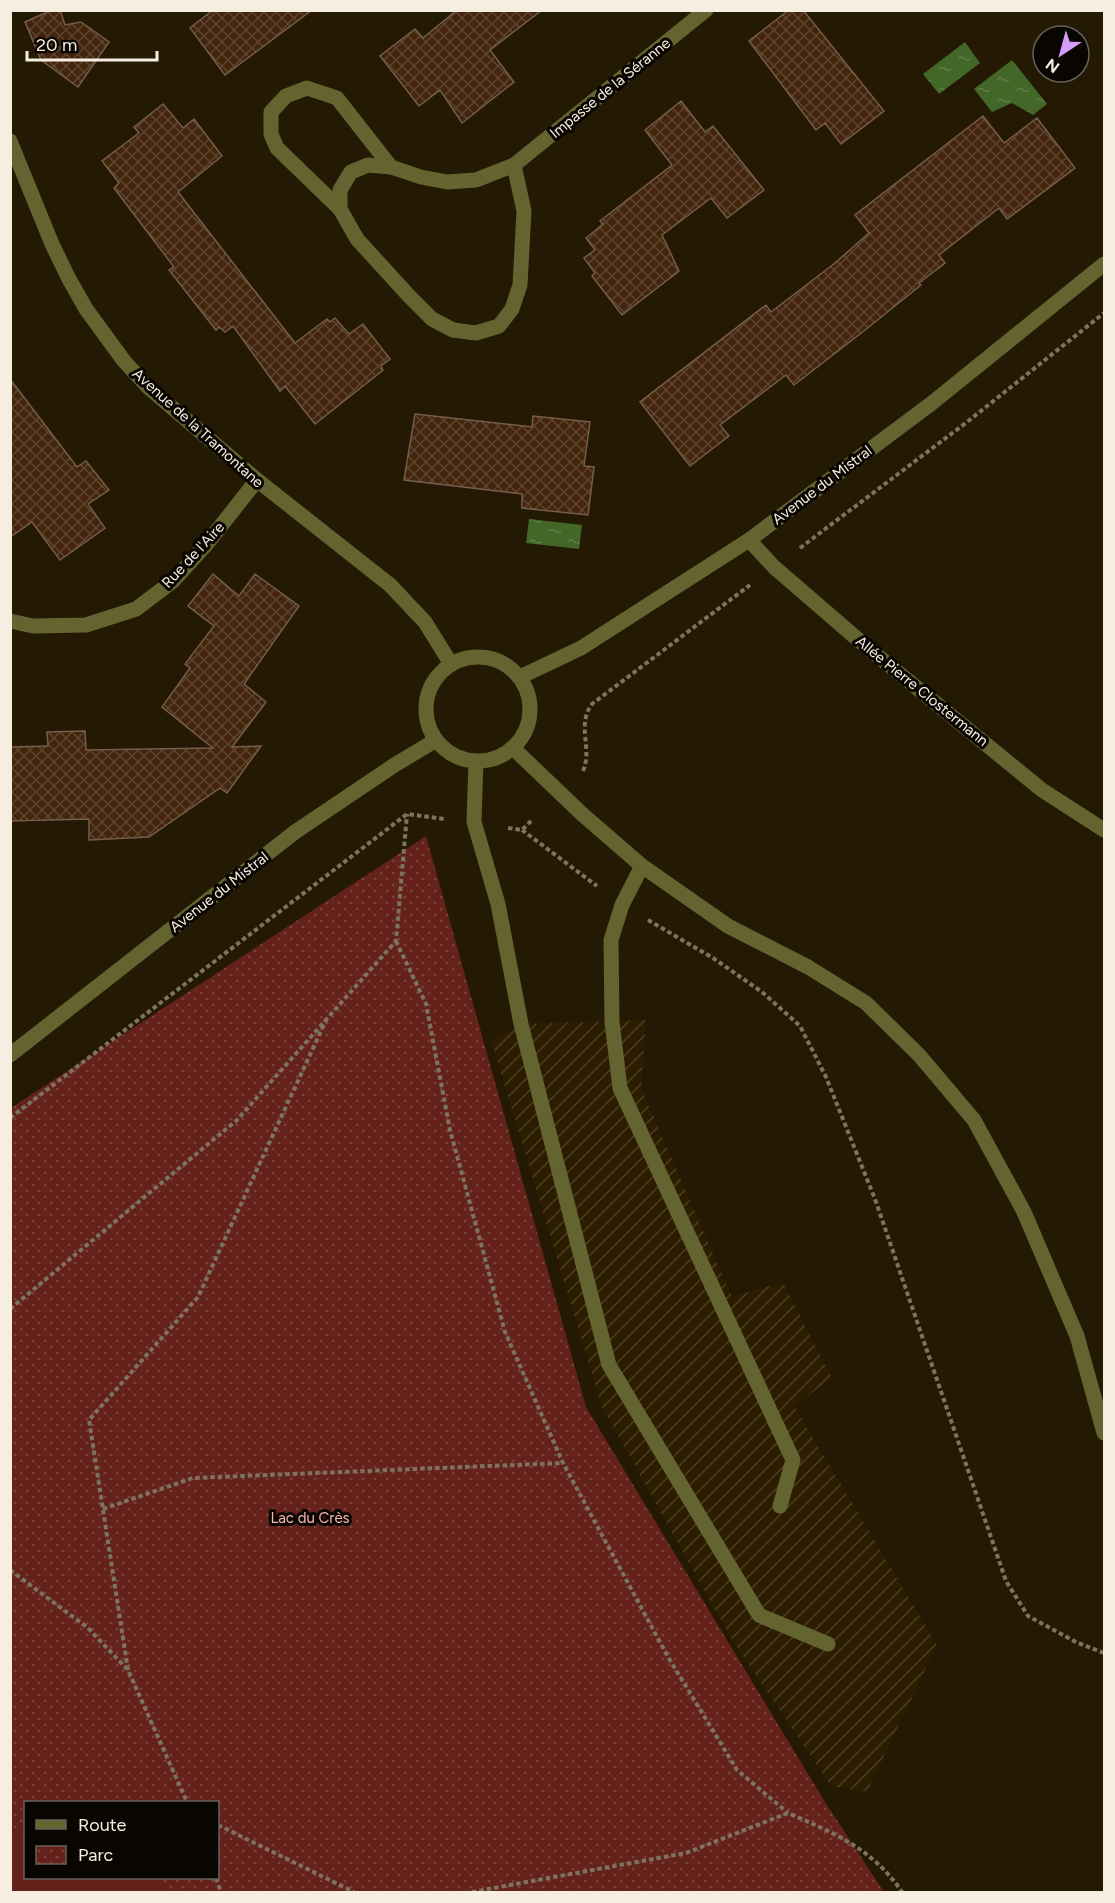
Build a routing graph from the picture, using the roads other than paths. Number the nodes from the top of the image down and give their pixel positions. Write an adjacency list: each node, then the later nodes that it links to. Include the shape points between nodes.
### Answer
1 (706, 10): 3 (street, Impasse de la Séranne)
2 (10, 141): 7 (street, Avenue de la Tramontane, via 52,244 86,309 148,387)
3 (514, 165): 4 (street, Impasse de la Séranne, via 476,180 447,182); 5 (street, via 524,211 520,285 512,309 499,326 476,333 453,330 432,318 357,239)
4 (392, 167): 5 (street, Impasse de la Séranne, via 368,165 351,172 340,190); 5 (street, via 337,98 307,88 286,96 271,112 271,134 278,148)
5 (340, 209)
6 (1104, 264): 8 (street, Avenue du Mistral, via 932,403)
7 (257, 480): 9 (street, Rue de l'Aire, via 173,581 136,609 86,625 33,626); 10 (street, Avenue de la Tramontane, via 390,585 425,622)
8 (749, 540): 11 (street, Avenue du Mistral, via 581,648); 15 (street, Allée Pierre Clostermann, via 774,567 862,643 1042,790)
9 (10, 621)
10 (451, 664): 11 (street, via 480,656 509,666); 12 (street, via 437,675 429,690 428,724)
11 (520, 677): 13 (street, via 530,706 529,722)
12 (436, 740): 14 (street, via 461,758); 17 (street, Avenue du Mistral, via 295,832)
13 (513, 748): 14 (street, via 502,756); 16 (street)
14 (476, 761): 20 (street, via 474,822 498,904 521,1024 609,1365 759,1615)
15 (1104, 830)
16 (642, 866): 18 (street, via 728,926 808,967 866,1003 919,1055 974,1120 1024,1212 1077,1336); 19 (street, via 622,905 611,940 612,1022 620,1088 793,1460)
17 (10, 1055)
18 (1104, 1433)
19 (780, 1506)
20 (828, 1644)

